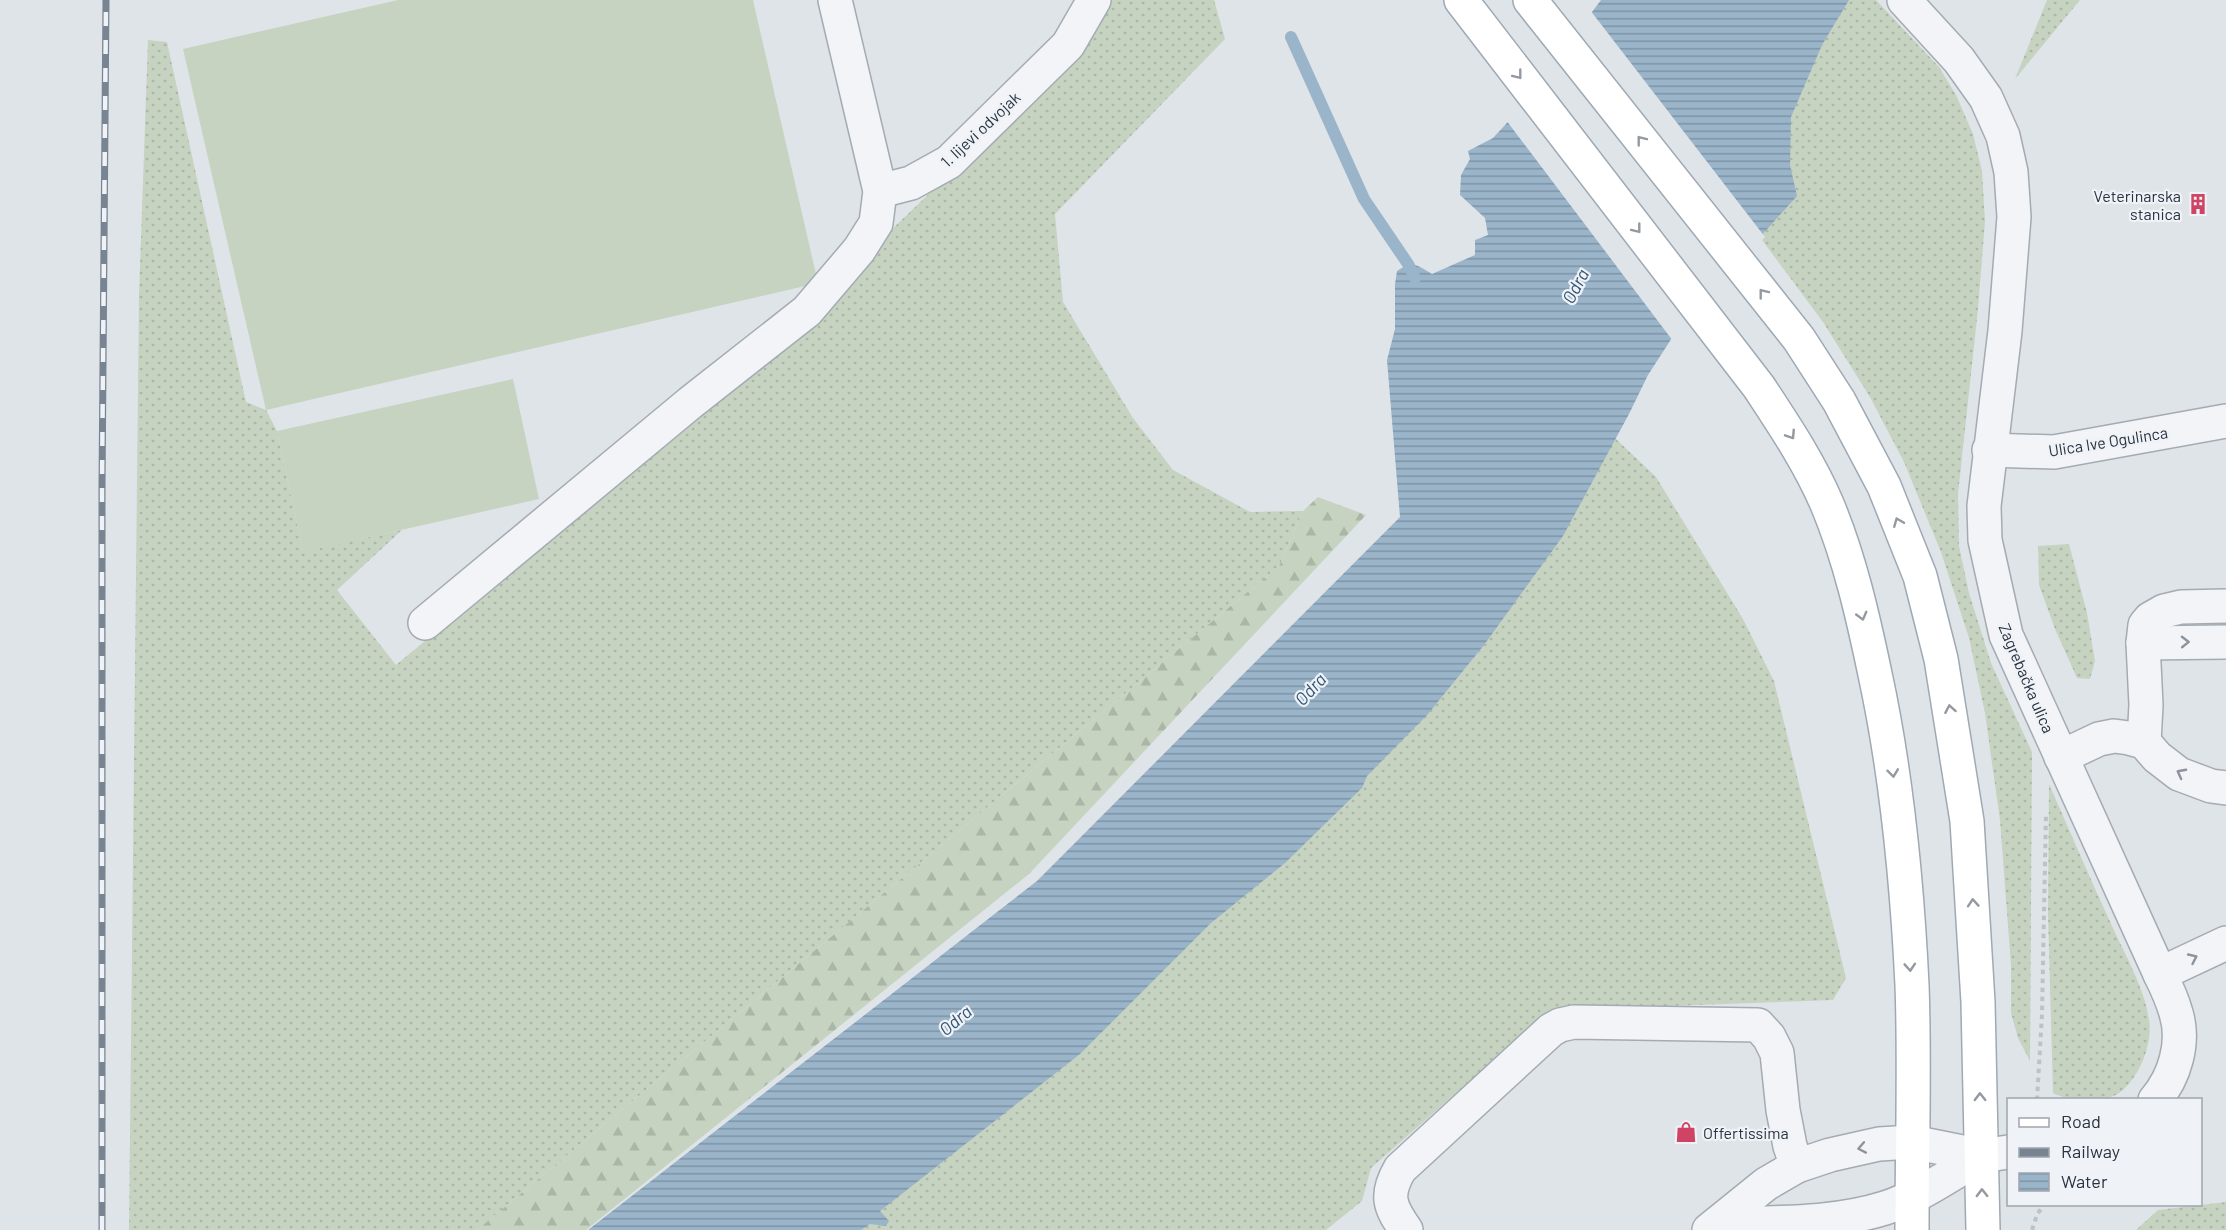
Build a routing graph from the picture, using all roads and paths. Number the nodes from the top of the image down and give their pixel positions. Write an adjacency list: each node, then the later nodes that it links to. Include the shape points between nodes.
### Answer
1 (835, 0): 6 (street)
2 (1094, 0): 6 (street, 1. lijevi odvojak, via 1068,45 949,162 911,183)
3 (1461, 0): 21 (main road, one-way to 21, via 1759,387 1796,441 1827,504 1866,630 1893,771 1912,986)
4 (1530, 0): 22 (main road, one-way to 4, via 1978,1002 1967,821 1941,659 1920,576 1884,486 1839,401 1799,339)
5 (1904, 0): 8 (street, Zagrebačka ulica, via 1959,60 1986,98 2011,172 2014,217 2007,308)
6 (880, 191): 10 (street, via 876,223 859,250 807,311)
7 (2226, 421): 8 (street, Ulica Ive Ogulinca, via 2062,451)
8 (1989, 450): 14 (street, Zagrebačka ulica, via 1984,506 1992,579 2006,635)
9 (2226, 606): 12 (street, via 2164,611 2145,625)
10 (425, 623)
11 (2226, 642): 12 (street, one-way to 11)
12 (2143, 643): 13 (street)
13 (2144, 742): 14 (street, via 2114,736); 15 (street, one-way to 13, via 2179,774)
14 (2061, 757): 18 (street, Zagrebačka ulica)
15 (2226, 789)
16 (2046, 804): 19 (path)
17 (2226, 943): 18 (street, one-way to 17)
18 (2160, 974): 20 (street, Zagrebačka ulica, via 2176,1014 2179,1036 2175,1066)
19 (2037, 1098)
20 (2157, 1098)
21 (1912, 1142): 22 (street); 23 (street, one-way to 23, via 1857,1148); 24 (main road)
22 (1995, 1154): 24 (street); 29 (main road, one-way to 22)
23 (1797, 1166): 26 (street, via 1767,1184); 27 (street, via 1783,1110 1777,1053 1758,1025 1574,1022 1551,1030 1400,1169 1389,1198)
24 (1912, 1196): 26 (street, via 1887,1207 1841,1218); 28 (main road)
25 (2043, 1206): 30 (path)
26 (1713, 1227)
27 (1407, 1230)
28 (1912, 1230)
29 (1983, 1230)
30 (2032, 1230)

